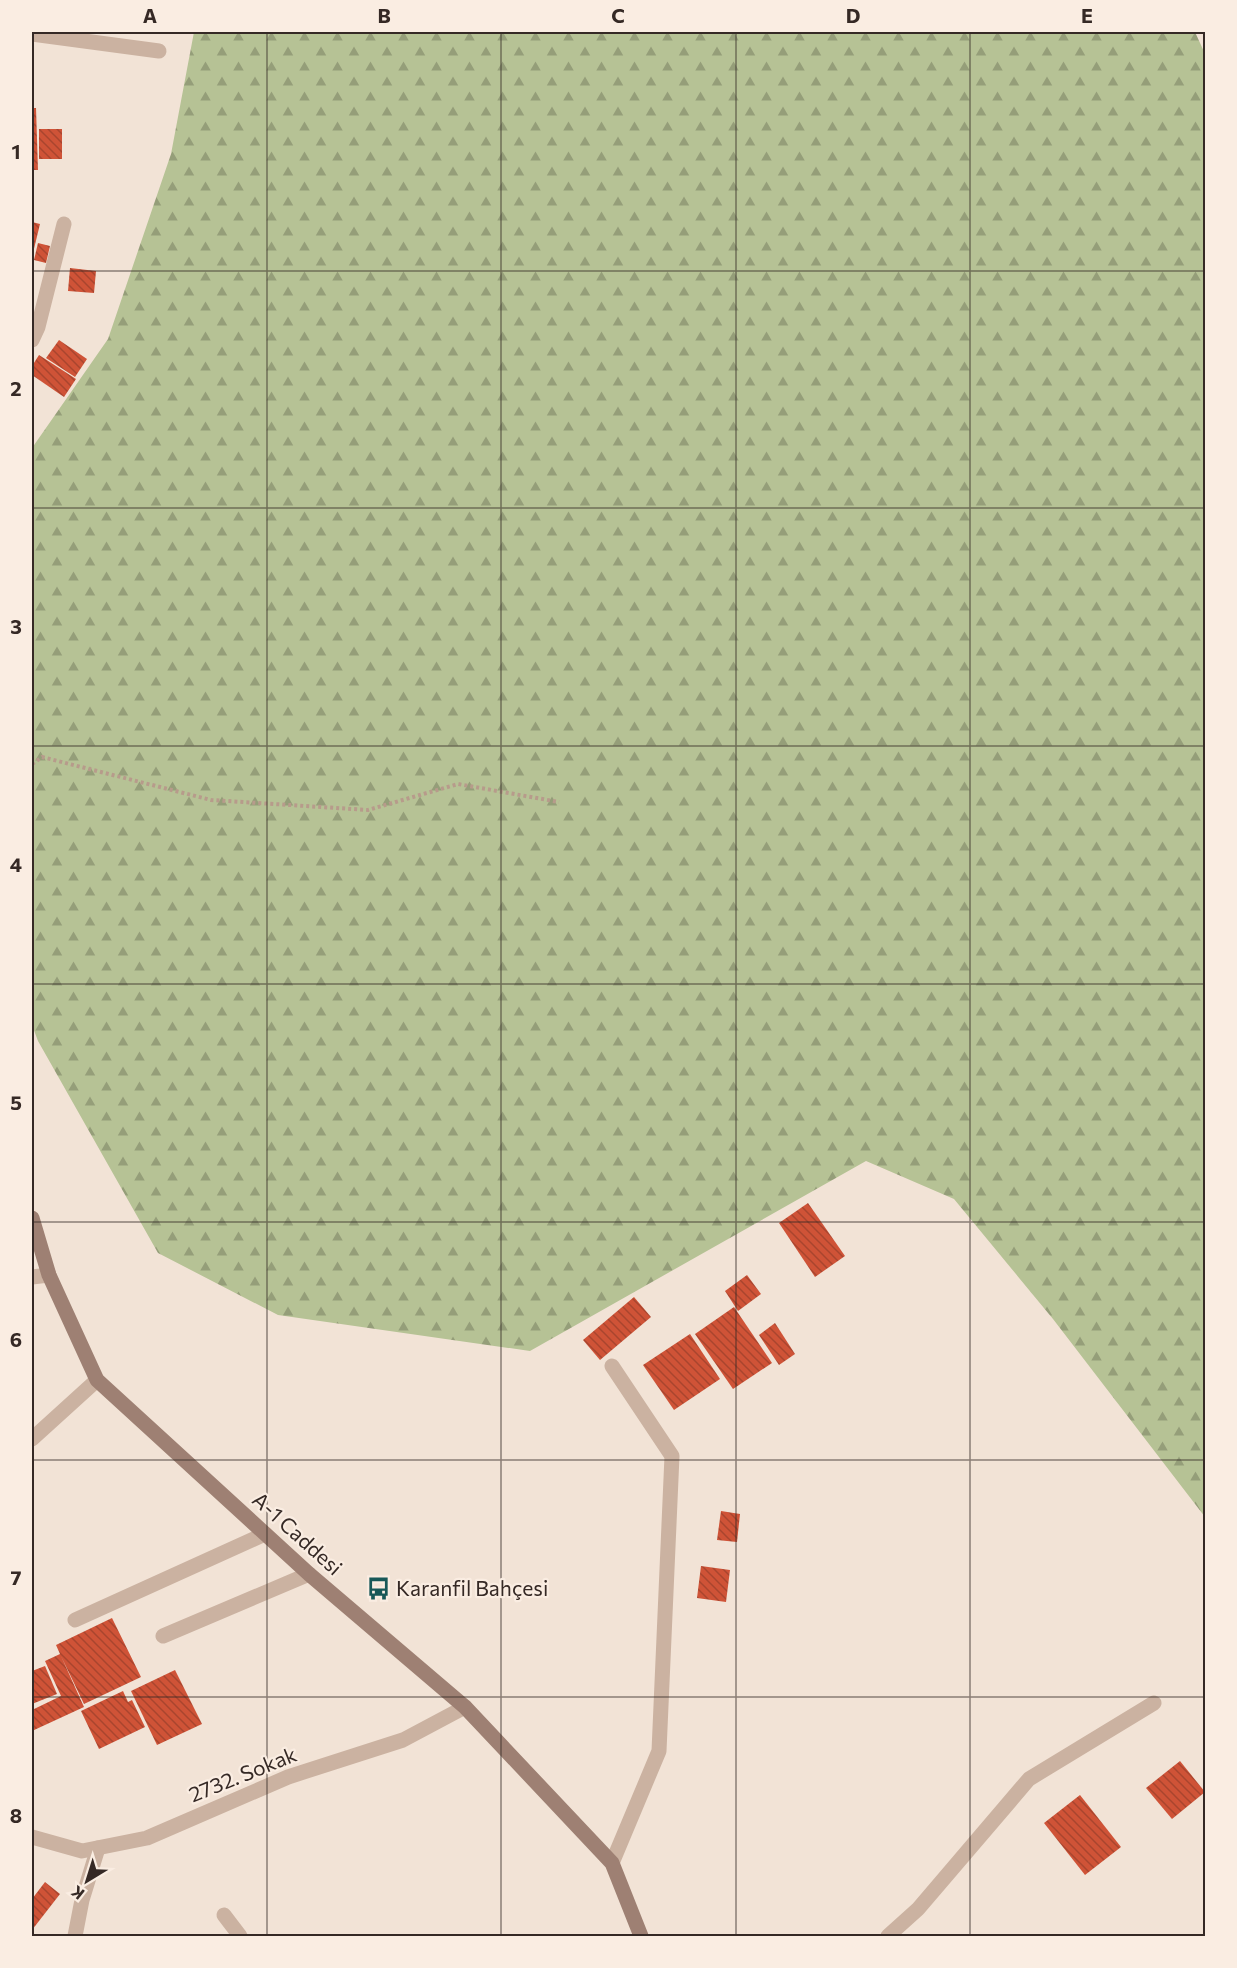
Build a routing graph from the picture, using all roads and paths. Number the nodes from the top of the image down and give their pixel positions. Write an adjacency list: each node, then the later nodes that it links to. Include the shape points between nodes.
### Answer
1 (32, 34): 2 (street)
2 (159, 51)
3 (64, 224): 4 (street)
4 (32, 340)
5 (32, 764): 6 (path, via 42,757 211,800 368,810 458,784)
6 (559, 802)
7 (32, 1218): 8 (main road, A-1 Caddesi)
8 (49, 1275): 9 (street); 11 (main road, A-1 Caddesi)
9 (32, 1277)
10 (612, 1366): 21 (street, via 672,1456 659,1751)
11 (97, 1380): 12 (street); 13 (main road, A-1 Caddesi)
12 (32, 1439)
13 (265, 1534): 14 (main road, A-1 Caddesi); 15 (street)
14 (309, 1574): 16 (street); 18 (main road, A-1 Caddesi)
15 (75, 1620)
16 (163, 1636)
17 (1154, 1703): 26 (street, via 1029,1779 918,1909)
18 (465, 1707): 20 (street, 2732. Sokak, via 402,1740 288,1777 147,1838); 21 (main road, A-1 Caddesi)
19 (33, 1841): 20 (street, 2732. Sokak, via 82,1851)
20 (98, 1848): 23 (street)
21 (612, 1863): 25 (main road, A-1 Caddesi)
22 (224, 1916): 24 (street)
23 (75, 1936)
24 (240, 1936)
25 (641, 1936)
26 (888, 1936)

